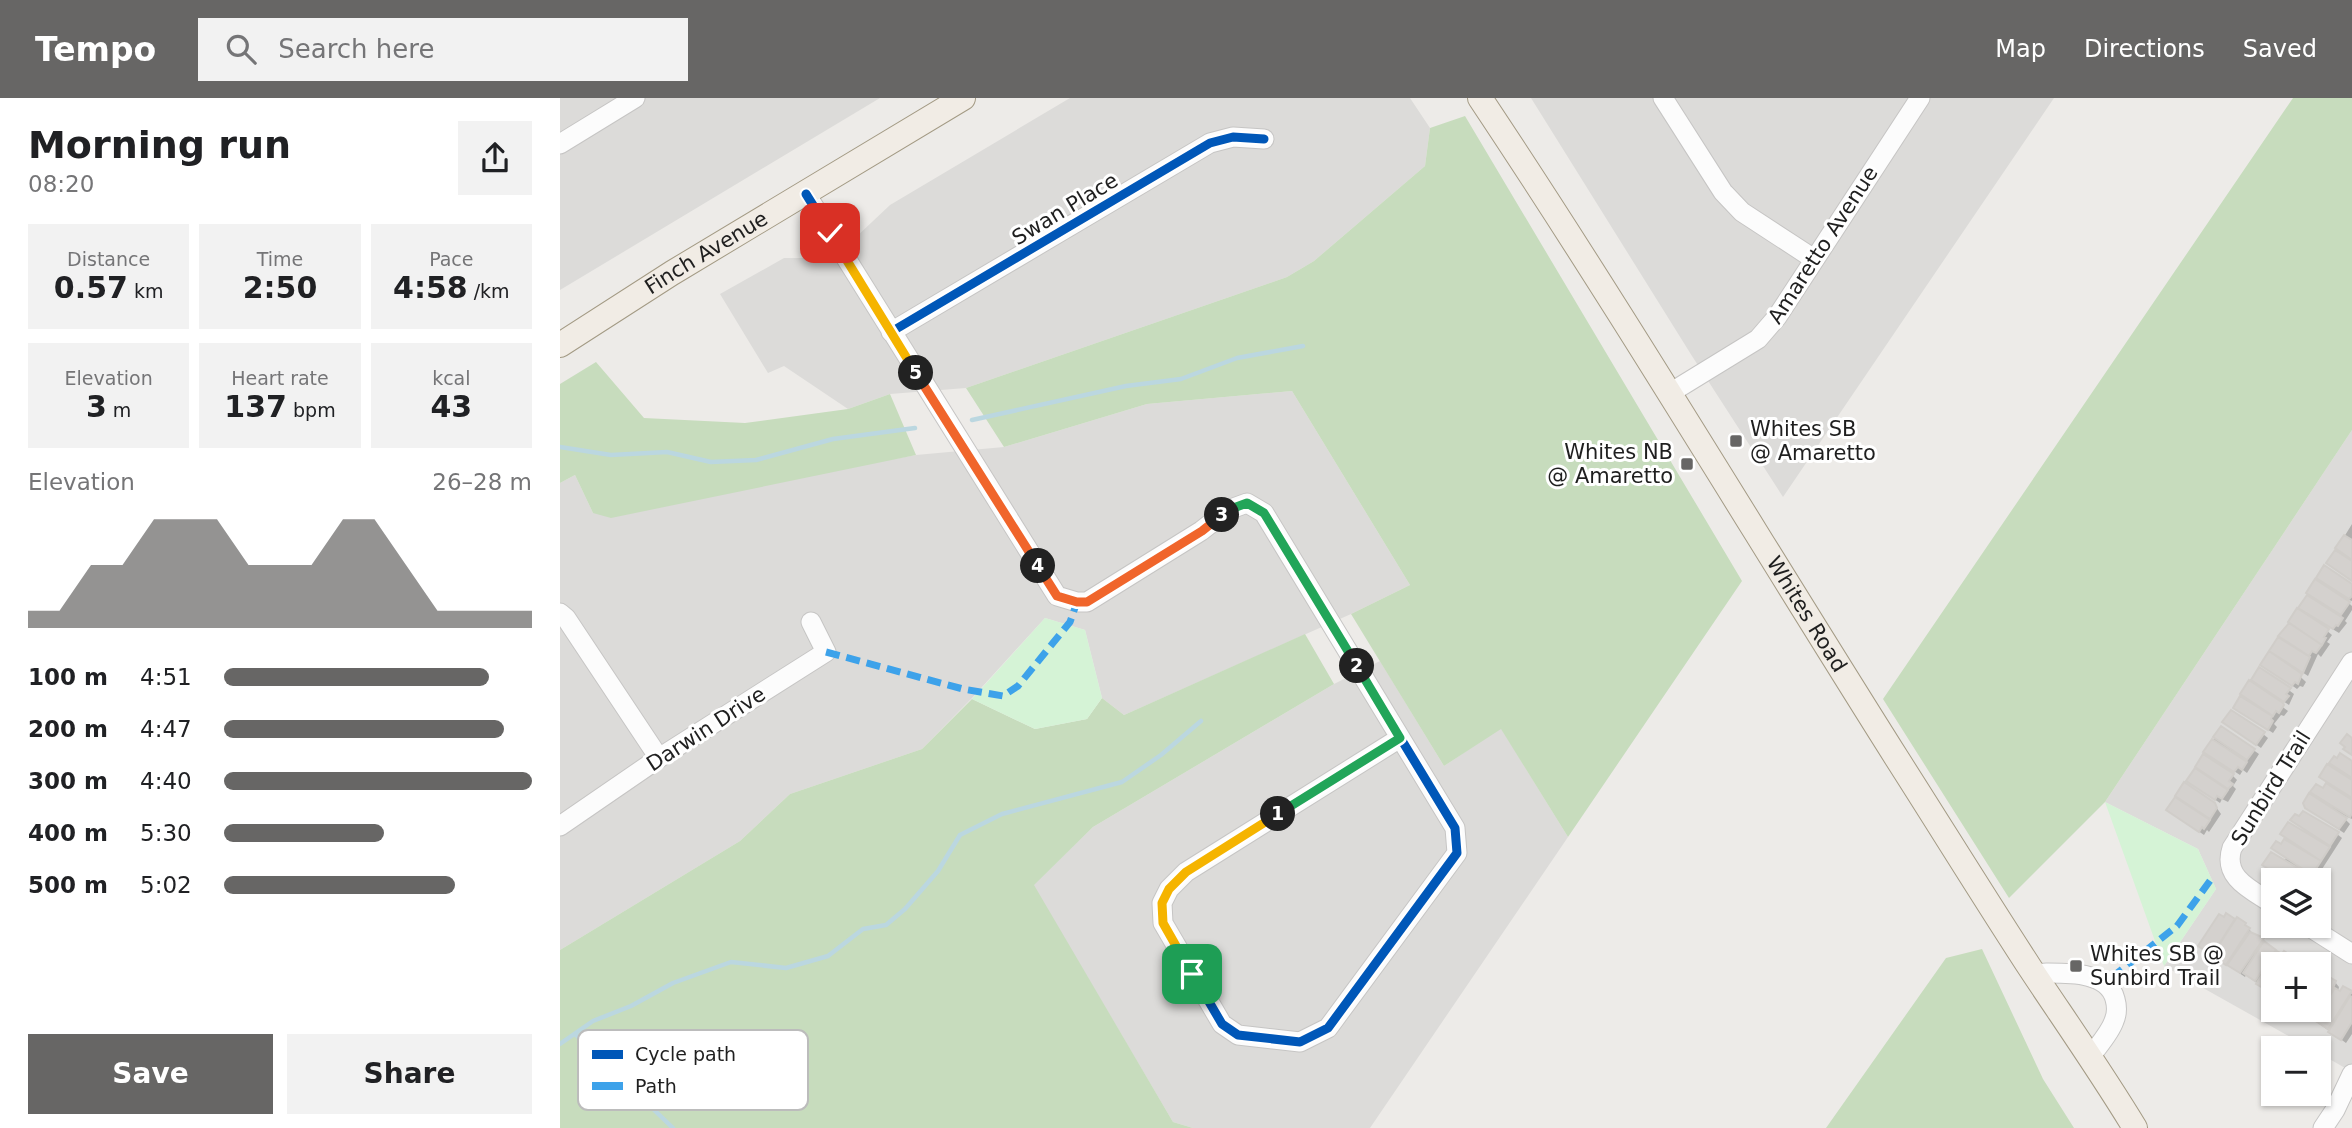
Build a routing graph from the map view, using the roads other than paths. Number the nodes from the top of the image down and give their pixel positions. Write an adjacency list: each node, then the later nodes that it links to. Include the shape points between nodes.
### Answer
1 (635, 98): 7 (street)
2 (963, 98): 8 (main road, Finch Avenue)
3 (1480, 98): 12 (main road, Whites Road)
4 (1663, 98): 9 (street, via 1723,192 1742,212)
5 (1920, 98): 9 (street, Amaretto Avenue)
6 (1264, 139): 10 (street, Swan Place, via 1233,137 1210,144)
7 (560, 144)
8 (806, 194): 10 (street); 11 (main road, Finch Avenue)
9 (1814, 259): 12 (street, Amaretto Avenue, via 1758,340)
10 (891, 332): 16 (street, via 1057,596 1087,602 1228,510 1247,503 1264,513)
11 (560, 345)
12 (1670, 393): 22 (main road, Whites Road)
13 (560, 613): 17 (street)
14 (811, 622): 17 (street, Darwin Drive, via 826,652)
15 (2352, 662): 19 (street, Sunbird Trail, via 2232,848 2229,856 2234,876)
16 (1400, 738): 16 (street, via 1186,872 1169,889 1162,903 1163,923 1222,1024 1238,1035 1300,1042 1328,1028 1457,853 1455,828)
17 (659, 758): 18 (street, Darwin Drive)
18 (560, 825)
19 (2261, 896)
20 (2327, 938): 21 (street)
21 (2352, 954)
22 (2033, 973): 23 (main road, Whites Road); 23 (street, via 2084,975 2113,991 2114,1021)
23 (2090, 1057): 25 (main road, Whites Road)
24 (2352, 1074): 26 (street)
25 (2135, 1128)
26 (2323, 1128)

